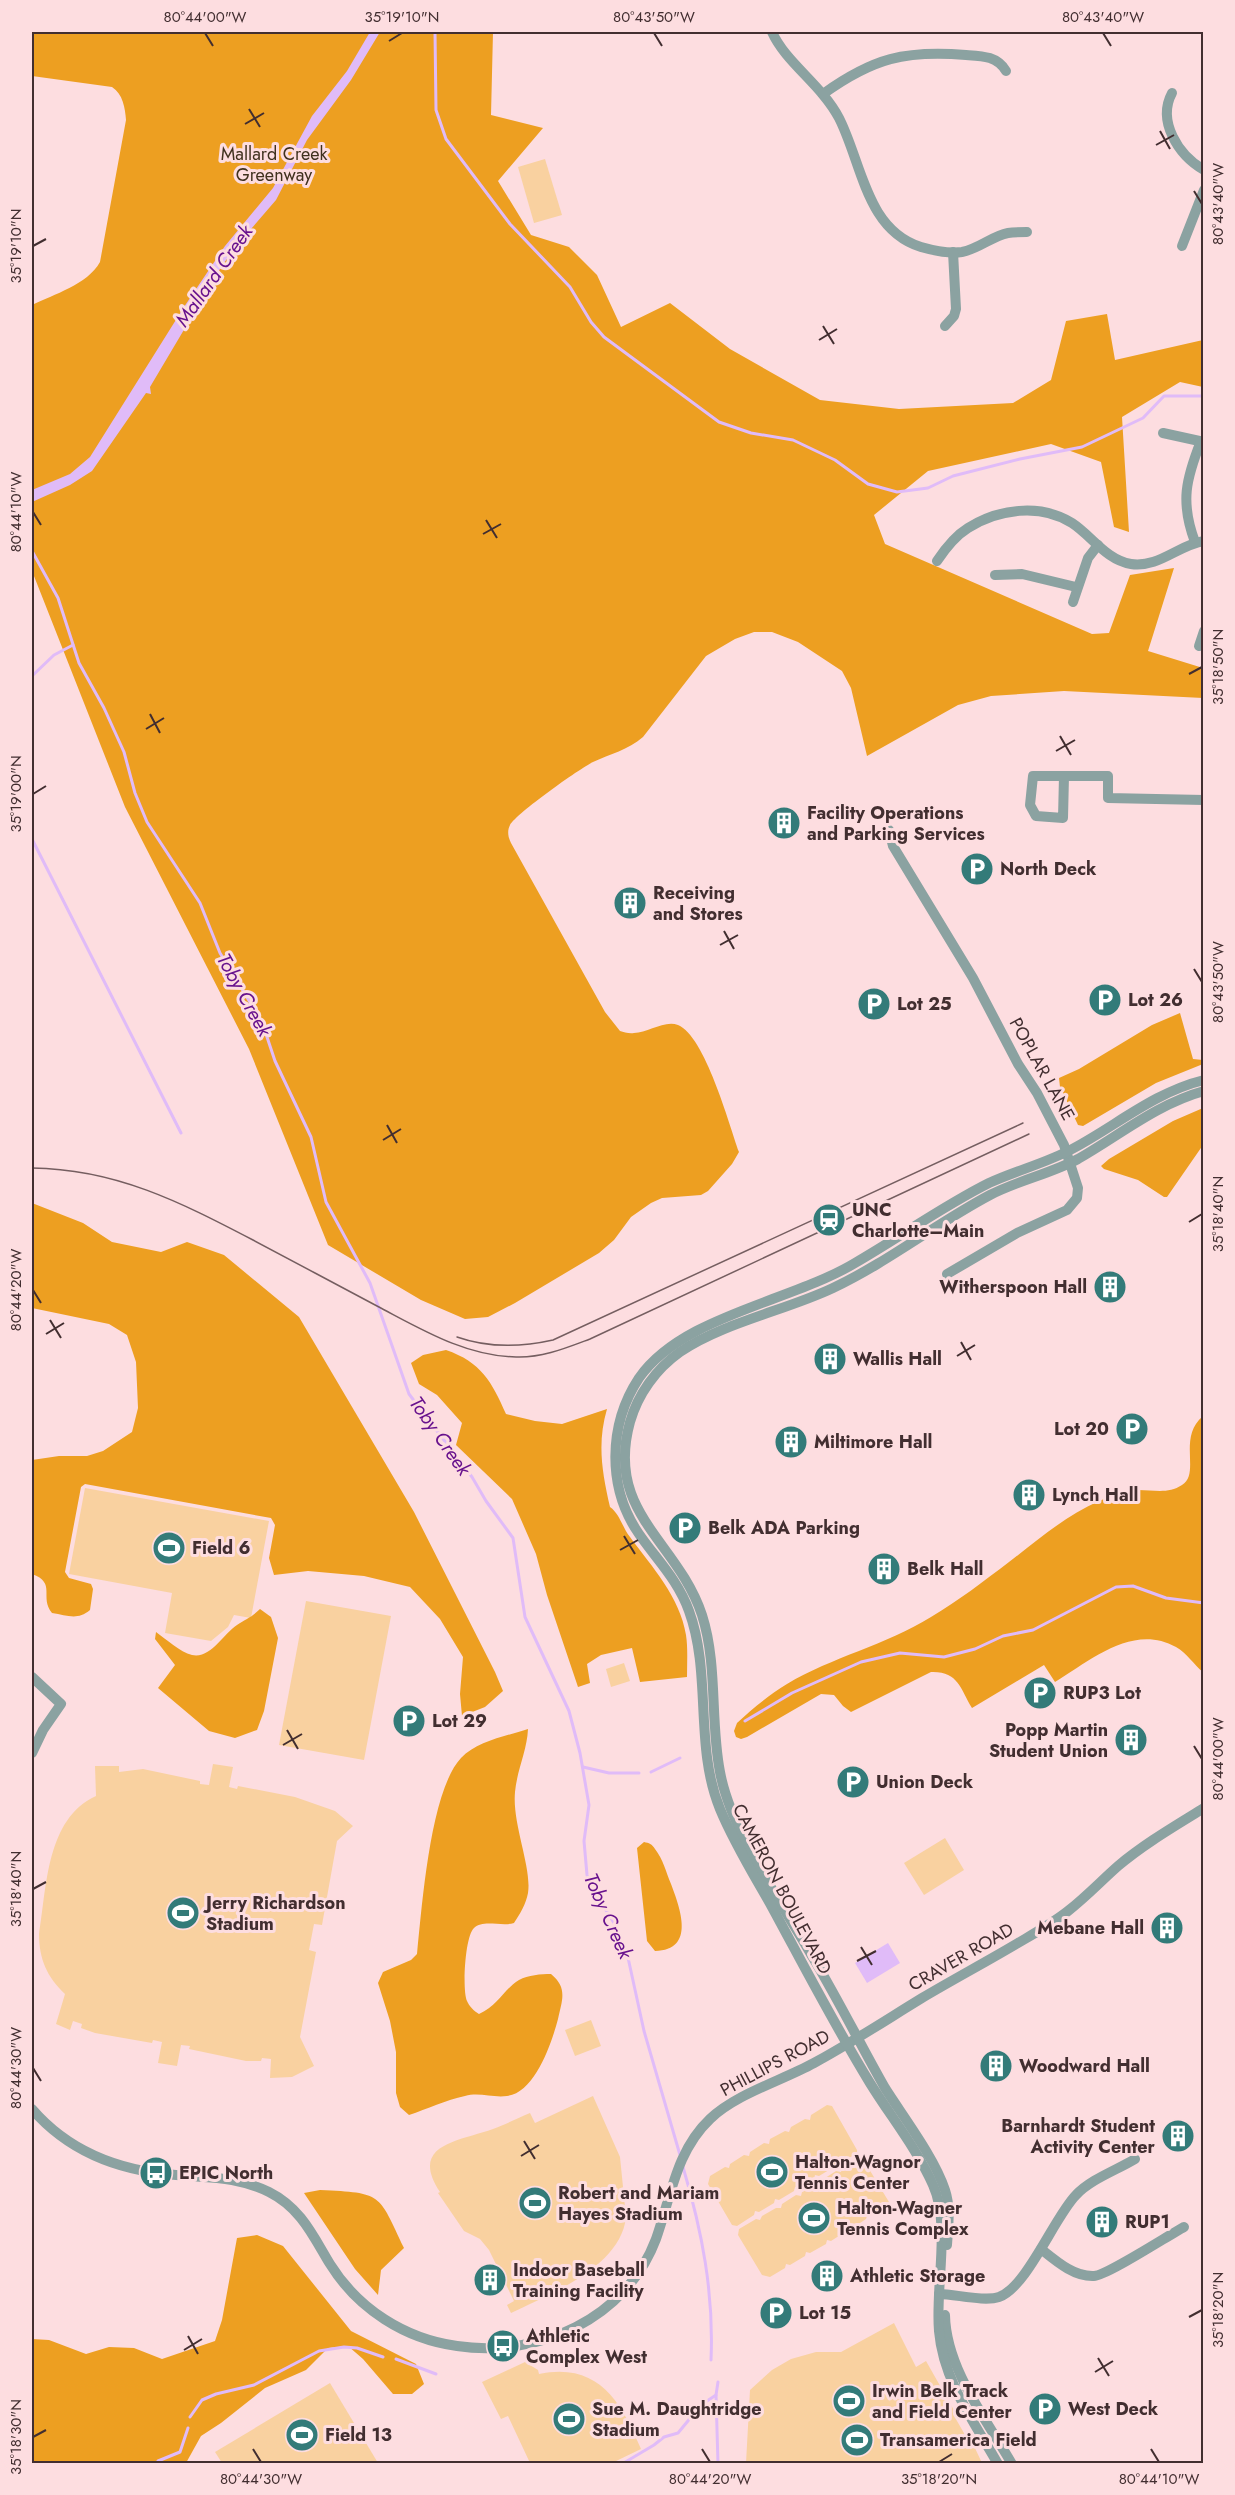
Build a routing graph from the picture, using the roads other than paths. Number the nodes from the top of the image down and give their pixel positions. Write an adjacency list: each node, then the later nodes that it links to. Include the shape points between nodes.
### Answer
1 (772, 32): 4 (street, via 781,48)
2 (1006, 71): 4 (street, via 998,61 986,56 915,53 863,69)
3 (1172, 93): 5 (street, via 1166,107 1173,139)
4 (823, 94): 9 (street, via 846,133 871,201 883,220 896,234 917,246)
5 (1203, 170)
6 (1203, 190): 8 (street)
7 (1027, 232): 9 (street, via 1007,233 977,247)
8 (1182, 246)
9 (953, 252): 10 (street, via 956,309)
10 (945, 326)
11 (1163, 433): 12 (street)
12 (1202, 441): 13 (street, via 1188,476 1185,500 1186,515)
13 (1199, 542): 14 (street, via 1139,565 1120,560)
14 (1098, 545): 15 (street, via 1062,518 1021,510 988,517 967,528); 17 (street)
15 (937, 561)
16 (995, 575): 17 (street, via 1022,574)
17 (1077, 587): 18 (street)
18 (1073, 602)
19 (1203, 632): 20 (street)
20 (1200, 646)
21 (1064, 776): 21 (street, via 1033,776 1030,805 1036,816 1063,818); 22 (street, via 1108,776 1108,798)
22 (1203, 800)
23 (889, 830): 26 (street, POPLAR LANE, via 893,846 987,1002)
24 (1203, 1080): 26 (street, CAMERON BOULEVARD, via 1154,1099)
25 (1203, 1091): 26 (street, CAMERON BOULEVARD, via 1162,1107)
26 (1068, 1158): 27 (street, POPLAR LANE, via 1078,1193 1071,1207 1007,1238); 28 (street, CAMERON BOULEVARD, via 995,1192)
27 (947, 1274)
28 (819, 1288): 32 (street, CAMERON BOULEVARD, via 706,1338 674,1357 651,1380 637,1403 627,1438 625,1464 639,1513 680,1569 701,1612 719,1769 733,1811); 33 (street, CAMERON BOULEVARD, via 694,1332 662,1353 643,1372 626,1403 615,1459 629,1517 671,1574 694,1625 707,1761 720,1809)
29 (32, 1677): 30 (street, via 61,1704)
30 (32, 1754)
31 (1203, 1808): 32 (street, CRAVER ROAD, via 1131,1857 1060,1917)
32 (858, 2037): 33 (street, CRAVER ROAD); 38 (street, CAMERON BOULEVARD, via 944,2188 949,2217)
33 (847, 2044): 34 (street, PHILLIPS ROAD, via 730,2104 702,2126 682,2158 645,2263 625,2290 597,2315 572,2330 540,2341 490,2347 454,2346 408,2332 382,2318 336,2273 305,2221 271,2193 226,2177 156,2173 100,2159 66,2141); 38 (street, CAMERON BOULEVARD, via 934,2187 940,2222)
34 (32, 2109)
35 (1135, 2159): 37 (street, via 1077,2193)
36 (1184, 2227): 37 (street, via 1096,2276 1069,2269)
37 (1041, 2249): 38 (street, via 1015,2283 998,2297)
38 (942, 2294): 39 (street, CAMERON BOULEVARD, via 938,2330 946,2366); 40 (street, CAMERON BOULEVARD, via 952,2352)
39 (998, 2463)
40 (1012, 2463)

